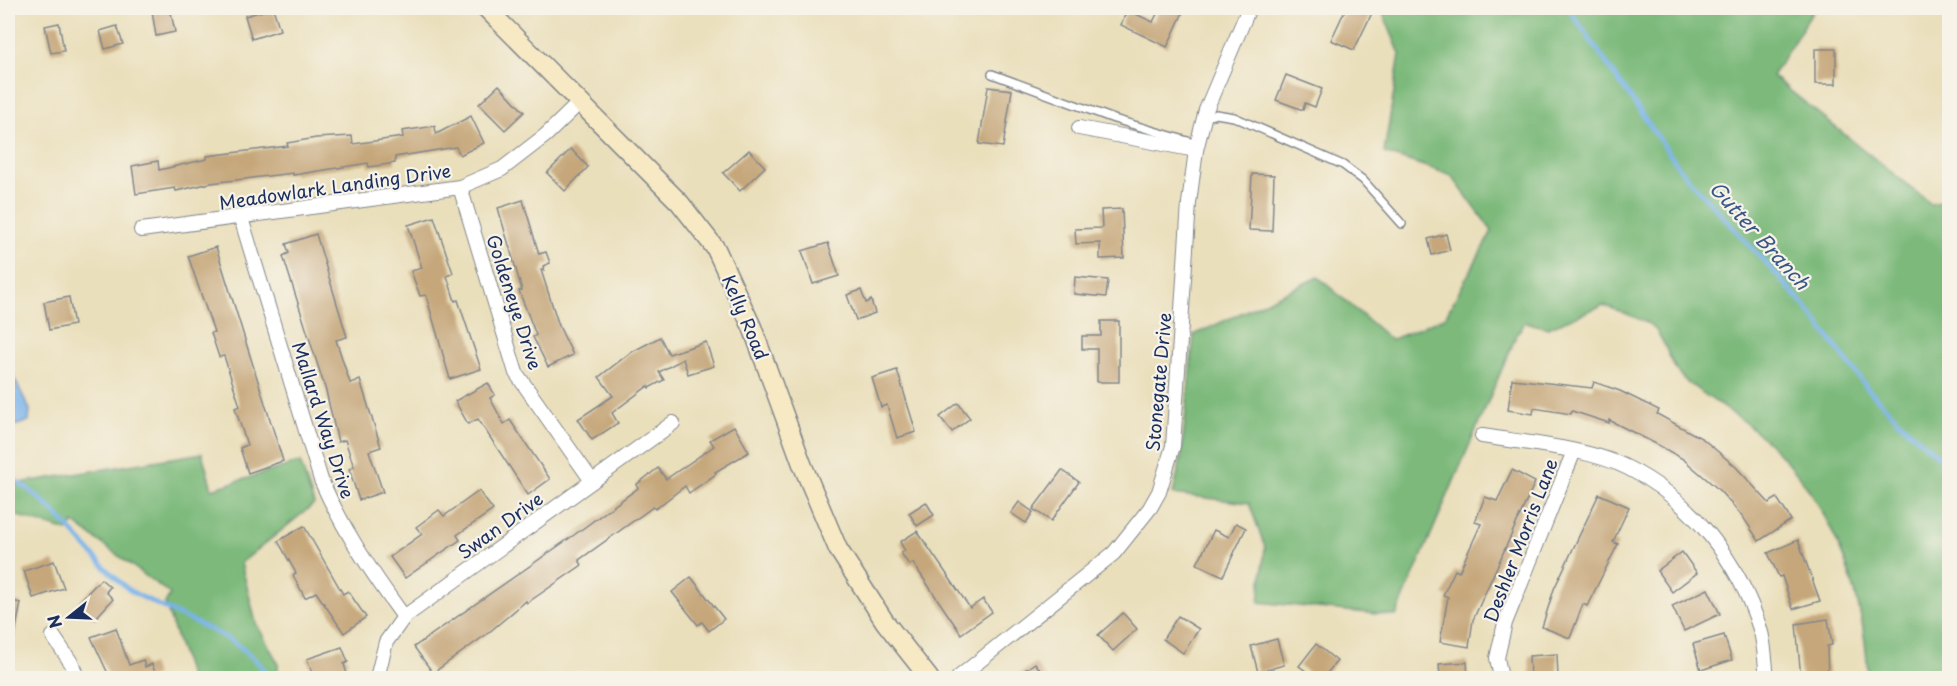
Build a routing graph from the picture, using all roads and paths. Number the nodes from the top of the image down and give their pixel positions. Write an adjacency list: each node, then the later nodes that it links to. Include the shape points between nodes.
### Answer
1 (486, 8): 4 (street, Kelly Road)
2 (1249, 8): 5 (street, Stonegate Drive)
3 (992, 74): 7 (lane)
4 (579, 103): 8 (street, Meadowlark Landing Drive, via 502,169); 20 (street, Kelly Road, via 680,203 717,249 749,318 805,472 838,549 885,622)
5 (1204, 118): 7 (street, Stonegate Drive); 10 (lane, via 1216,114 1234,117 1343,165 1363,180)
6 (1079, 128): 7 (street)
7 (1197, 147): 21 (street, Stonegate Drive, via 1187,226 1174,437 1159,492 1114,553)
8 (460, 187): 9 (street, Meadowlark Landing Drive); 15 (street, Goldeneye Drive, via 516,373)
9 (242, 218): 11 (street, Meadowlark Landing Drive); 16 (street, Mallard Way Drive, via 321,480 339,521)
10 (1402, 224)
11 (141, 230)
12 (673, 423): 15 (street, Swan Drive)
13 (1482, 436): 14 (street)
14 (1574, 451): 22 (street, Deshler Morris Lane, via 1505,623 1497,658); 23 (street, via 1628,467 1690,510 1734,567 1760,630)
15 (592, 481): 16 (street, Swan Drive)
16 (404, 617): 19 (street, Swan Drive, via 386,642)
17 (53, 636): 18 (street)
18 (77, 678)
19 (377, 678)
20 (929, 678)
21 (958, 678)
22 (1501, 678)
23 (1767, 678)

